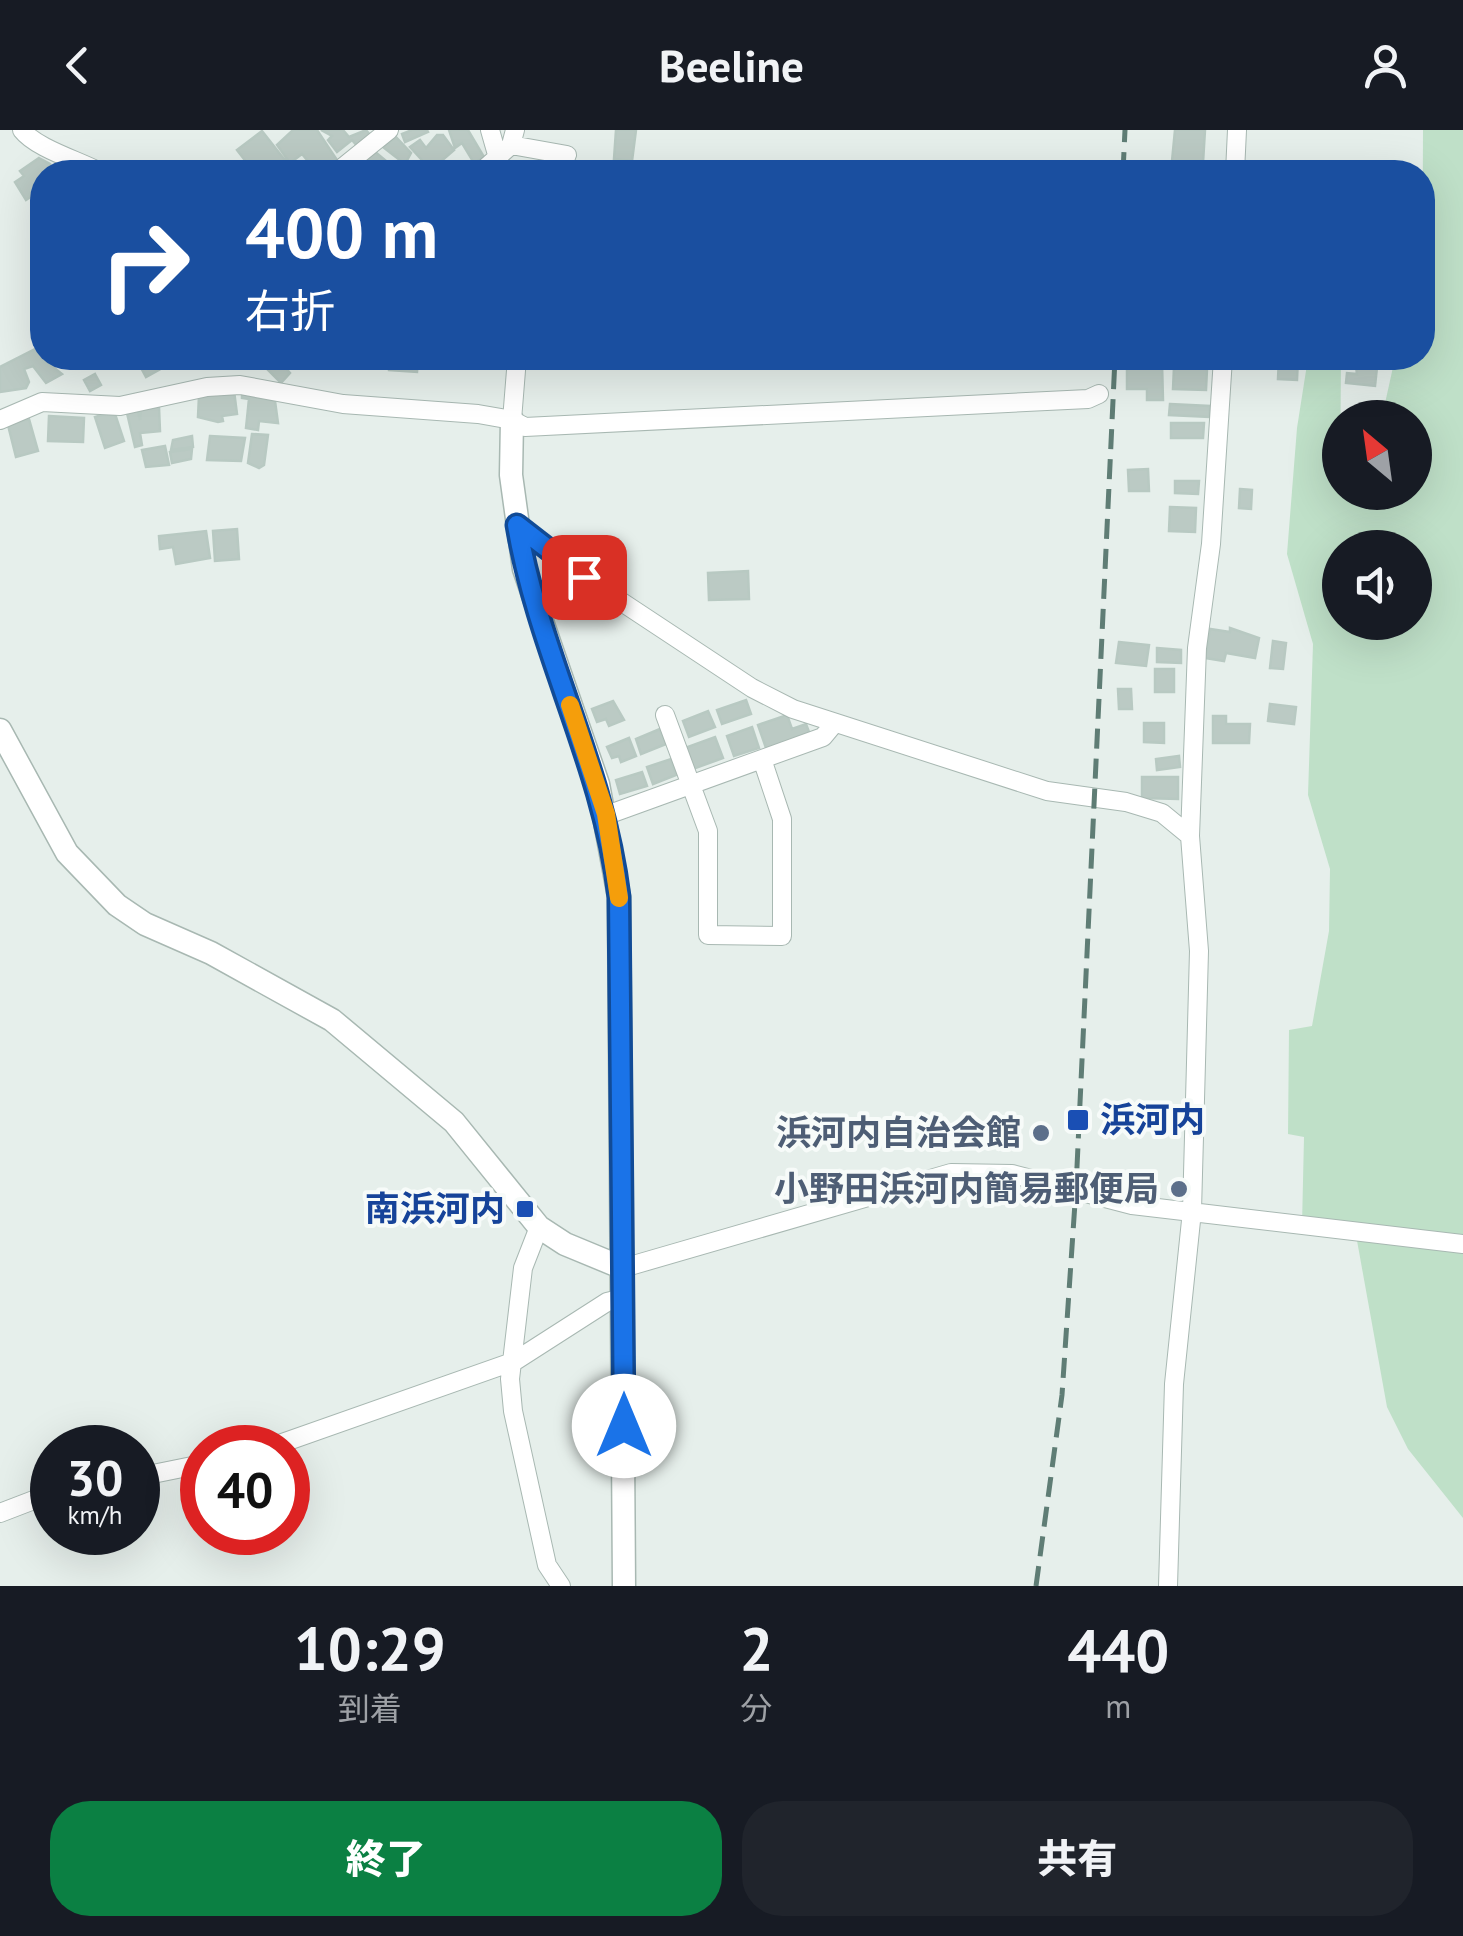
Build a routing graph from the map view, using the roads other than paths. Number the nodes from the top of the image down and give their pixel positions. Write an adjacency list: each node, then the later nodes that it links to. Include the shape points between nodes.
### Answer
1 (22, 130): 7 (street, via 31,142)
2 (389, 130): 8 (street)
3 (490, 130): 5 (street)
4 (1237, 130): 9 (street)
5 (507, 152): 6 (street)
6 (567, 155)
7 (78, 160)
8 (352, 160)
9 (1236, 160)
10 (515, 370): 14 (street)
11 (1223, 370): 22 (street, via 1197,648)
12 (1098, 394): 14 (street, via 1088,400 524,427)
13 (0, 420): 14 (street, via 42,402 120,406 240,385 343,404)
14 (512, 420): 15 (street)
15 (517, 525): 17 (street, via 752,688); 21 (street, via 537,615)
16 (666, 715): 20 (street)
17 (832, 725): 19 (street, via 823,737); 22 (street, via 878,733 1046,790 1162,813)
18 (0, 730): 24 (street, via 48,824 105,894 145,924 286,993 375,1052 454,1122)
19 (762, 759): 20 (street); 20 (street, via 782,819 782,936 708,935 708,831)
20 (690, 784): 21 (street)
21 (606, 814): 26 (street, via 622,944)
22 (1190, 836): 23 (street, via 1199,951)
23 (1192, 1211): 25 (street); 26 (street, via 1132,1205 1012,1174 950,1173); 34 (street, via 1174,1384)
24 (540, 1227): 26 (street); 28 (street, via 523,1268)
25 (1463, 1244)
26 (623, 1268): 27 (street)
27 (623, 1298): 28 (street); 33 (street)
28 (515, 1361): 29 (street); 32 (street, via 512,1411 547,1565)
29 (310, 1433)
30 (30, 1502): 31 (street)
31 (0, 1514)
32 (562, 1586)
33 (624, 1586)
34 (1168, 1586)

